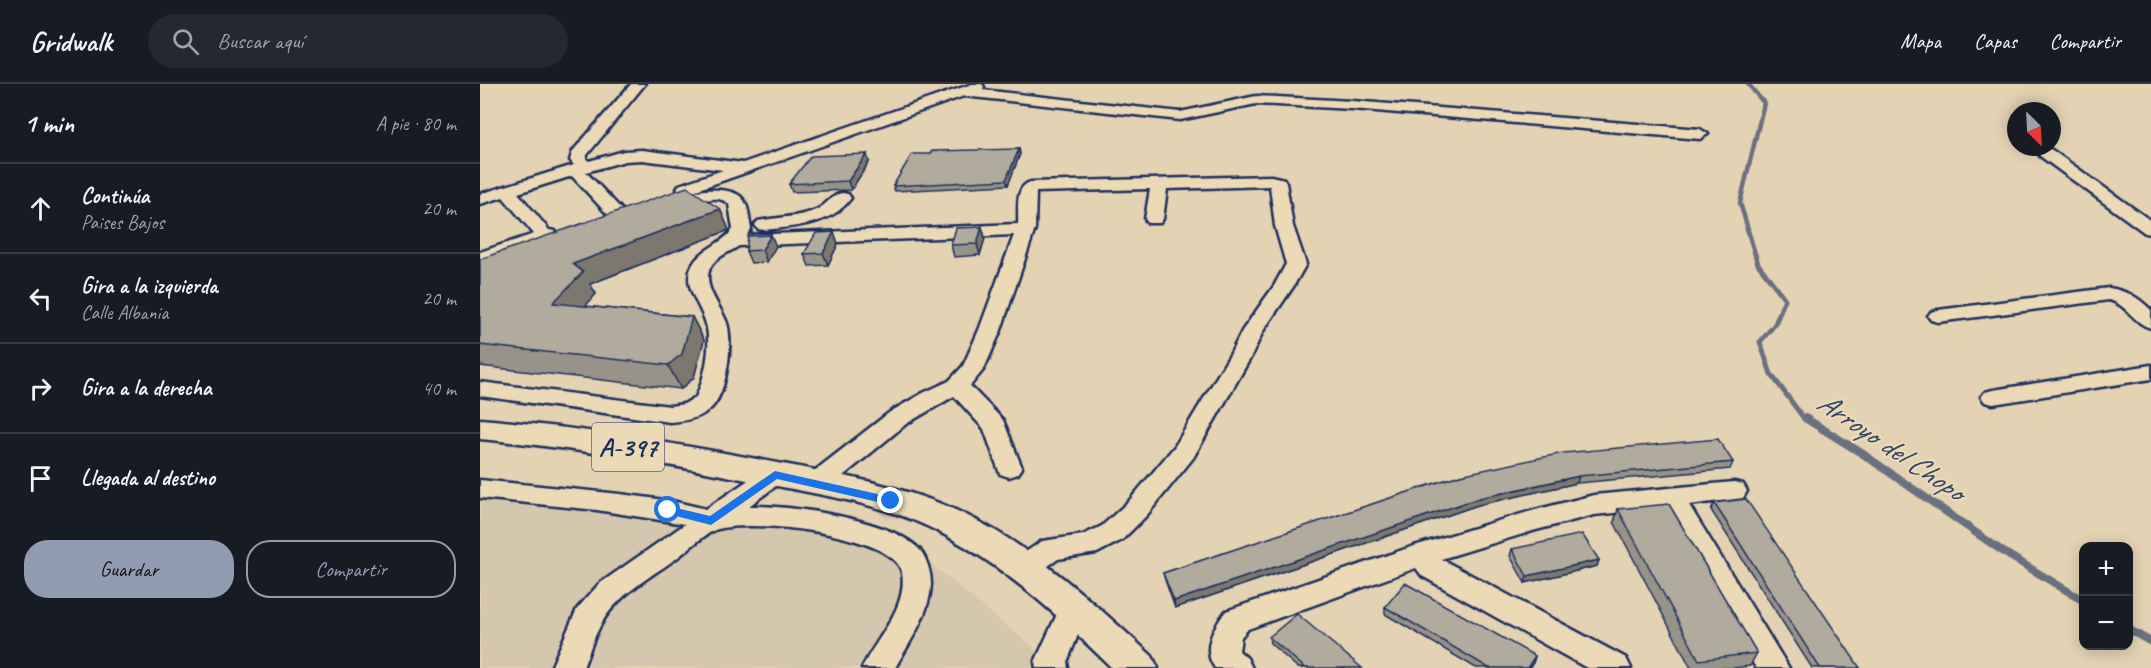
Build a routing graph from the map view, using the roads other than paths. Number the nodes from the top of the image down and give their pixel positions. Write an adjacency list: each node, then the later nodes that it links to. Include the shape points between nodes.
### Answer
1 (638, 84): 7 (street, via 579,154)
2 (987, 84): 3 (street)
3 (964, 92): 4 (street, via 1180,116 1256,100); 6 (street)
4 (1700, 134)
5 (2050, 156): 15 (street)
6 (746, 168): 7 (street, via 642,155); 17 (street, via 659,204 702,196 730,196 737,202)
7 (580, 169): 9 (street); 13 (street, via 626,213)
8 (1159, 184): 12 (street); 14 (street, via 1031,187); 35 (street, via 1278,183 1284,226 1296,264 1288,283 1244,345 1184,452 1138,508 1112,533 1087,545 1052,549)
9 (507, 191): 11 (street); 16 (street)
10 (842, 198): 17 (street, via 836,206 814,217)
11 (480, 199)
12 (1154, 219)
13 (598, 224)
14 (1026, 229): 17 (street, via 752,239); 23 (street, via 973,369)
15 (2151, 229)
16 (545, 236): 18 (street); 19 (street, via 567,235)
17 (737, 236): 24 (street, via 699,270 700,287 718,330 708,394 692,410 670,414)
18 (480, 258)
19 (480, 271)
20 (1938, 316): 21 (street, via 2109,294 2122,295 2136,304)
21 (2151, 322)
22 (2151, 372): 25 (street)
23 (957, 386): 27 (street, via 995,426); 29 (street, via 898,418)
24 (480, 389)
25 (1993, 398)
26 (480, 429): 28 (main road, A-397, via 674,454)
27 (1010, 468)
28 (775, 474): 29 (main road, A-397); 33 (street)
29 (817, 483): 35 (main road, A-397, via 926,512 958,526)
30 (482, 491): 33 (street, via 668,510)
31 (1734, 491): 32 (street)
32 (1671, 498): 34 (street, via 1594,506); 43 (street)
33 (711, 520): 38 (street, via 609,592 588,618); 39 (street, via 792,518 841,527 896,545 911,560 917,580 914,604)
34 (1421, 555): 37 (street, via 1432,568); 42 (street, via 1237,620 1224,644 1224,657)
35 (1024, 568): 36 (main road, A-397)
36 (1074, 608): 40 (street, via 1051,662); 41 (main road, A-397)
37 (1603, 665)
38 (567, 668)
39 (878, 668)
40 (1052, 668)
41 (1138, 668)
42 (1236, 668)
43 (1773, 668)

